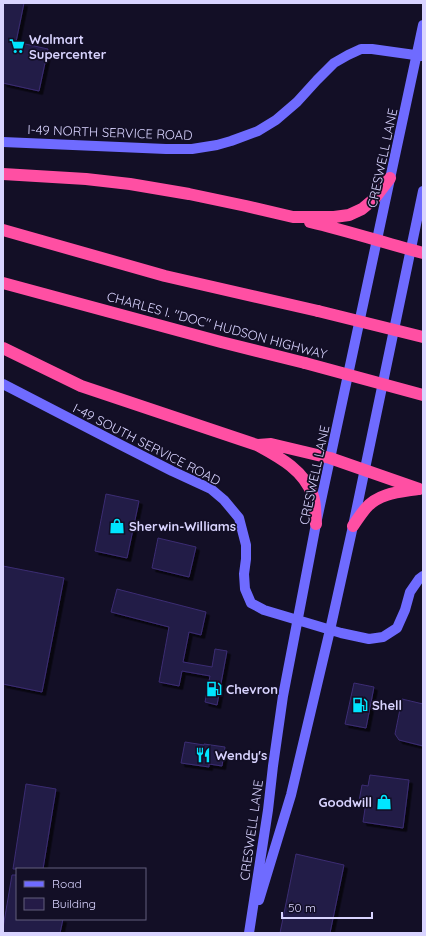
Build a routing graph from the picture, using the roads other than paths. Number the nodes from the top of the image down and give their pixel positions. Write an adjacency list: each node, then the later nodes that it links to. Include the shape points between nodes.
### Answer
1 (423, 25): 2 (main road, CRESWELL LANE)
2 (420, 56): 3 (main road, I-49 NORTH SERVICE ROAD, via 372,48 361,49 334,63 276,120 258,131 217,145 186,149); 5 (main road, CRESWELL LANE)
3 (3, 142)
4 (3, 174): 7 (highway, via 130,184)
5 (390, 178): 7 (highway, via 374,199 349,215); 9 (main road, CRESWELL LANE)
6 (423, 191): 10 (main road, CRESWELL LANE)
7 (293, 217): 9 (highway)
8 (3, 230): 13 (highway, bridge, via 166,276)
9 (377, 241): 10 (highway); 18 (main road, CRESWELL LANE)
10 (411, 250): 11 (highway); 19 (main road, CRESWELL LANE)
11 (423, 253)
12 (3, 283): 16 (highway, CHARLES I. "DOC" HUDSON HIGHWAY, bridge)
13 (423, 337)
14 (3, 348): 17 (highway, via 81,386)
15 (3, 384): 24 (main road, I-49 SOUTH SERVICE ROAD, via 211,489 240,518 246,545 245,589 251,603)
16 (423, 395)
17 (257, 445): 18 (highway, via 272,444); 21 (highway, via 295,468 307,483 314,497)
18 (330, 458): 19 (highway); 21 (main road, CRESWELL LANE)
19 (365, 470): 20 (highway); 22 (main road, CRESWELL LANE)
20 (421, 490): 22 (highway, via 394,493 376,499)
21 (316, 524): 24 (main road, CRESWELL LANE)
22 (353, 526): 25 (main road, CRESWELL LANE)
23 (423, 576): 25 (main road, I-49 SOUTH SERVICE ROAD, via 410,592 397,628 383,637 368,639)
24 (298, 621): 25 (main road, I-49 SOUTH SERVICE ROAD); 26 (main road, CRESWELL LANE, via 282,703)
25 (330, 630): 26 (main road, CRESWELL LANE, via 291,795)
26 (249, 933)

